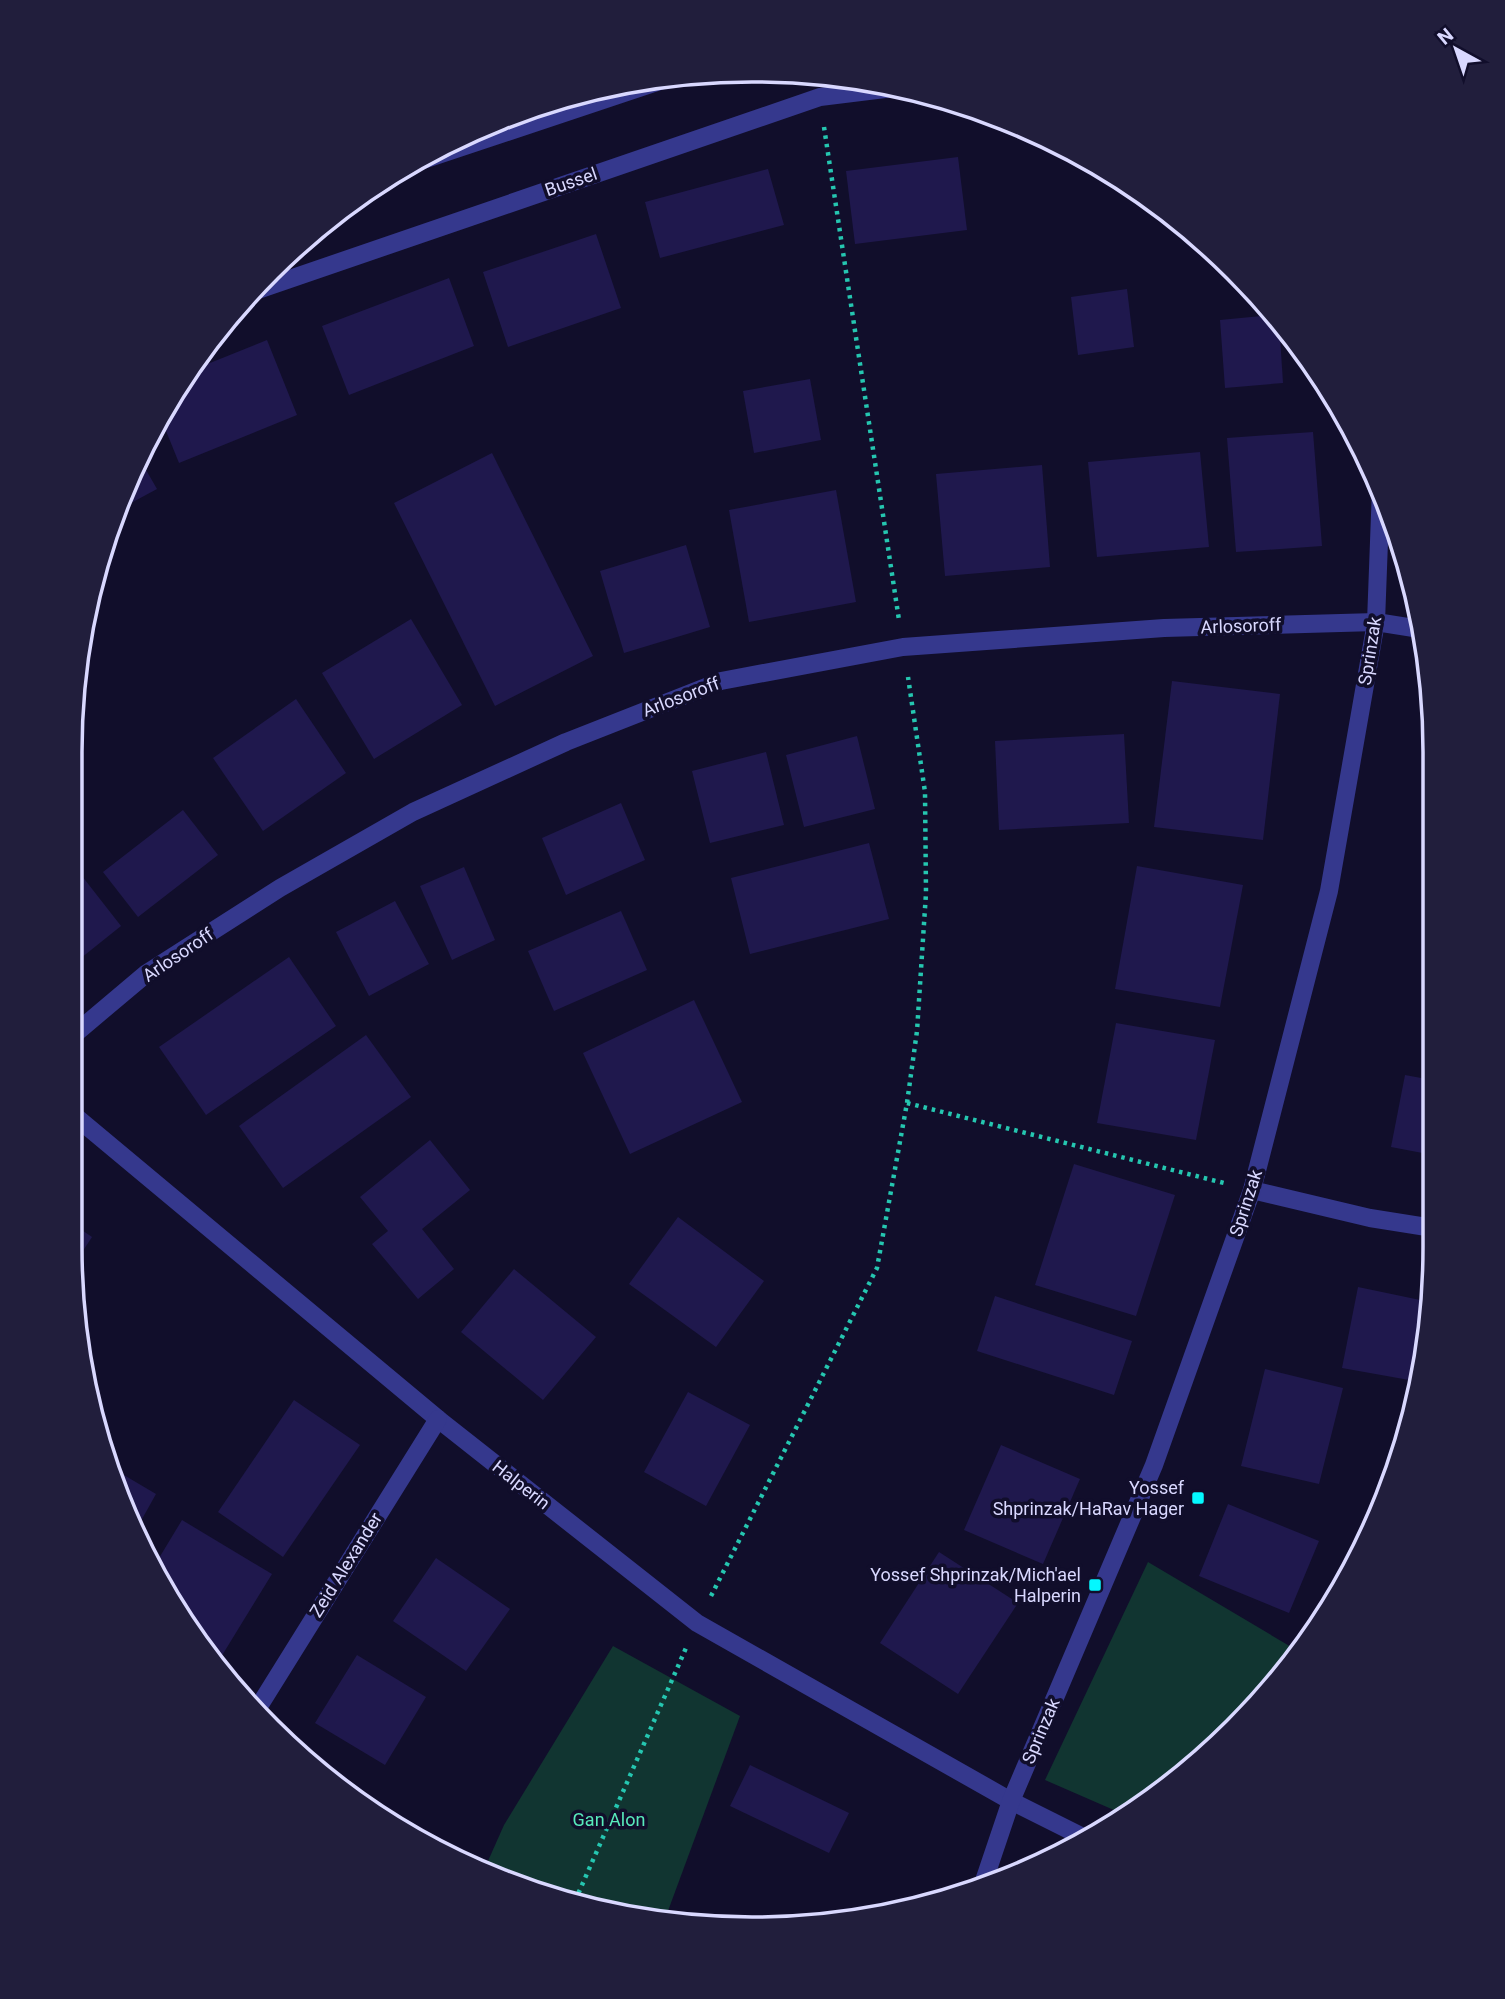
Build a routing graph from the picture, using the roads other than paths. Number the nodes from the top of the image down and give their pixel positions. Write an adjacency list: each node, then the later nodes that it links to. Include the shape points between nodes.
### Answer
1 (863, 92): 4 (street, Bussel, via 820,97)
2 (609, 98): 3 (street)
3 (473, 143)
4 (274, 285)
5 (1380, 518): 6 (street, Sprinzak)
6 (1376, 622): 7 (street, Arlosoroff); 8 (street, Arlosoroff, via 1164,628 903,647 721,681 566,741 413,812 280,888 147,974); 10 (street, Sprinzak, via 1329,891)
7 (1411, 628)
8 (82, 1028)
9 (82, 1121): 12 (street, Halperin)
10 (1252, 1190): 11 (street); 14 (street, Sprinzak, via 1154,1465)
11 (1423, 1226)
12 (438, 1419): 13 (street, Zeid Alexander); 14 (street, Halperin, via 697,1623)
13 (262, 1702)
14 (1011, 1801): 15 (street, Halperin); 16 (street, Sprinzak)
15 (1076, 1833)
16 (986, 1874)

